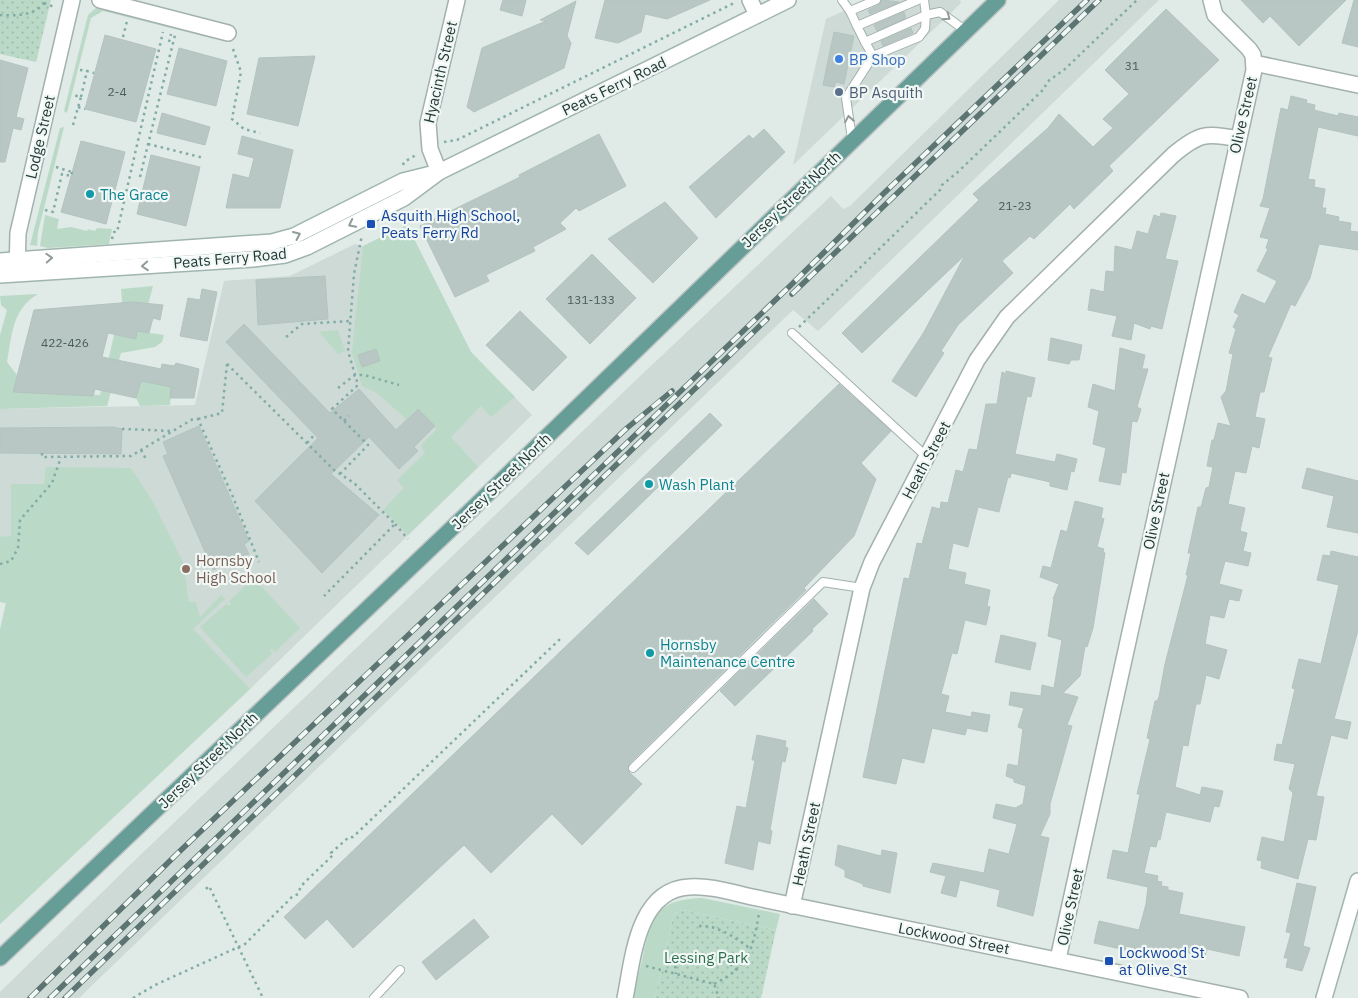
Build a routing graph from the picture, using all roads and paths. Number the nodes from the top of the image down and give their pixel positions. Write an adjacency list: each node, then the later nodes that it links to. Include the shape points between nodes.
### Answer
1 (72, 0): 55 (street, Lodge Street, via 18,233)
2 (100, 0): 24 (street)
3 (457, 0): 49 (street, Hyacinth Street, via 428,123 430,149)
4 (750, 0): 18 (street)
5 (788, 0): 18 (street, Peats Ferry Road)
6 (842, 0): 16 (lane)
7 (876, 0): 16 (lane)
8 (918, 0): 21 (lane)
9 (924, 0): 19 (lane)
10 (1137, 0): 58 (path, via 1065,69 1047,82 1044,89)
11 (1211, 0): 30 (street, via 1215,15 1249,49)
12 (996, 1): 23 (main road, Jersey Street North)
13 (45, 2): 15 (path); 17 (path, via 37,10 17,16)
14 (730, 5): 43 (path, via 457,140)
15 (54, 8)
16 (850, 12): 21 (lane)
17 (0, 15)
18 (757, 15): 49 (street, Peats Ferry Road)
19 (926, 15): 23 (lane, one-way to 23, via 940,12); 27 (lane); 29 (lane, via 925,29 919,37)
20 (128, 19): 25 (path)
21 (857, 26): 27 (lane)
22 (164, 28): 53 (path, via 117,232 114,232)
23 (966, 31): 41 (main road, Jersey Street North)
24 (228, 33)
25 (123, 37)
26 (169, 42): 44 (path, via 174,30)
27 (865, 42): 29 (lane)
28 (233, 49): 40 (path, via 241,72 232,120 244,129)
29 (873, 56): 41 (lane, one-way to 29, via 846,98)
30 (1254, 63): 34 (street); 42 (street, Olive Street)
31 (80, 70): 32 (path)
32 (87, 71): 33 (path); 36 (path)
33 (94, 73)
34 (1358, 85)
35 (73, 95): 36 (path)
36 (81, 97): 37 (path)
37 (78, 107): 38 (path); 39 (path)
38 (85, 108)
39 (73, 125)
40 (260, 133)
41 (852, 139): 95 (main road, Jersey Street North, via 471,510)
42 (1237, 139): 75 (street, Heath Street, via 1209,134 1190,141 1006,317 977,360); 96 (street, Olive Street)
43 (444, 142)
44 (148, 144): 46 (path); 50 (path)
45 (414, 156): 48 (path)
46 (204, 158)
47 (56, 167): 51 (path, via 72,172 71,176 62,174 53,212)
48 (402, 167)
49 (439, 172): 55 (street, Peats Ferry Road, via 403,181 294,236 272,242)
50 (140, 177)
51 (45, 210)
52 (362, 234): 57 (path)
53 (111, 245)
54 (0, 261): 55 (street, Peats Ferry Road)
55 (17, 267): 56 (street, Peats Ferry Road)
56 (0, 275)
57 (350, 321): 59 (path, via 302,324); 60 (path, via 348,351)
58 (792, 333): 75 (lane)
59 (286, 337)
60 (355, 376): 61 (path, via 364,375); 62 (path); 63 (path, via 358,385 332,409)
61 (398, 385)
62 (338, 388)
63 (337, 414): 64 (path); 67 (path)
64 (333, 416)
65 (349, 416): 67 (path)
66 (198, 420): 69 (path, via 193,419); 71 (path, via 222,413 226,364); 80 (path)
67 (344, 421): 77 (path, via 368,445)
68 (122, 429): 69 (path)
69 (174, 431): 72 (path)
70 (315, 434): 71 (path)
71 (307, 443): 77 (path)
72 (141, 450): 74 (path, via 131,456); 76 (path)
73 (42, 453): 74 (path, via 42,457)
74 (61, 457): 81 (path, via 52,484 20,520 18,548 11,561)
75 (928, 458): 82 (street, Heath Street, via 872,562)
76 (147, 461)
77 (340, 474): 78 (path, via 354,483)
78 (395, 524): 79 (path); 83 (path)
79 (408, 539)
80 (259, 562)
81 (0, 564)
82 (862, 588): 85 (lane, via 823,582); 89 (street, Heath Street)
83 (324, 596)
84 (560, 639): 91 (path, via 352,837 331,853 333,855 301,886 298,894)
85 (633, 768)
86 (1358, 880): 108 (street)
87 (206, 889): 91 (path, via 209,886)
88 (762, 899): 89 (street, Lockwood Street); 92 (path); 97 (street, Lockwood Street, via 689,887 668,893 646,914)
89 (792, 906): 96 (street, Lockwood Street)
90 (699, 926): 92 (path, via 726,933)
91 (239, 946): 102 (path); 103 (path)
92 (751, 950): 99 (path)
93 (674, 953): 100 (path)
94 (720, 956): 99 (path)
95 (0, 958)
96 (1058, 959): 107 (street, Lockwood Street)
97 (633, 961): 100 (path); 105 (street)
98 (400, 970): 104 (lane)
99 (738, 970): 101 (path)
100 (676, 974): 101 (path)
101 (714, 984): 106 (path)
102 (133, 998)
103 (263, 998)
104 (374, 998)
105 (625, 998)
106 (720, 998)
107 (1240, 998)
108 (1324, 998)

